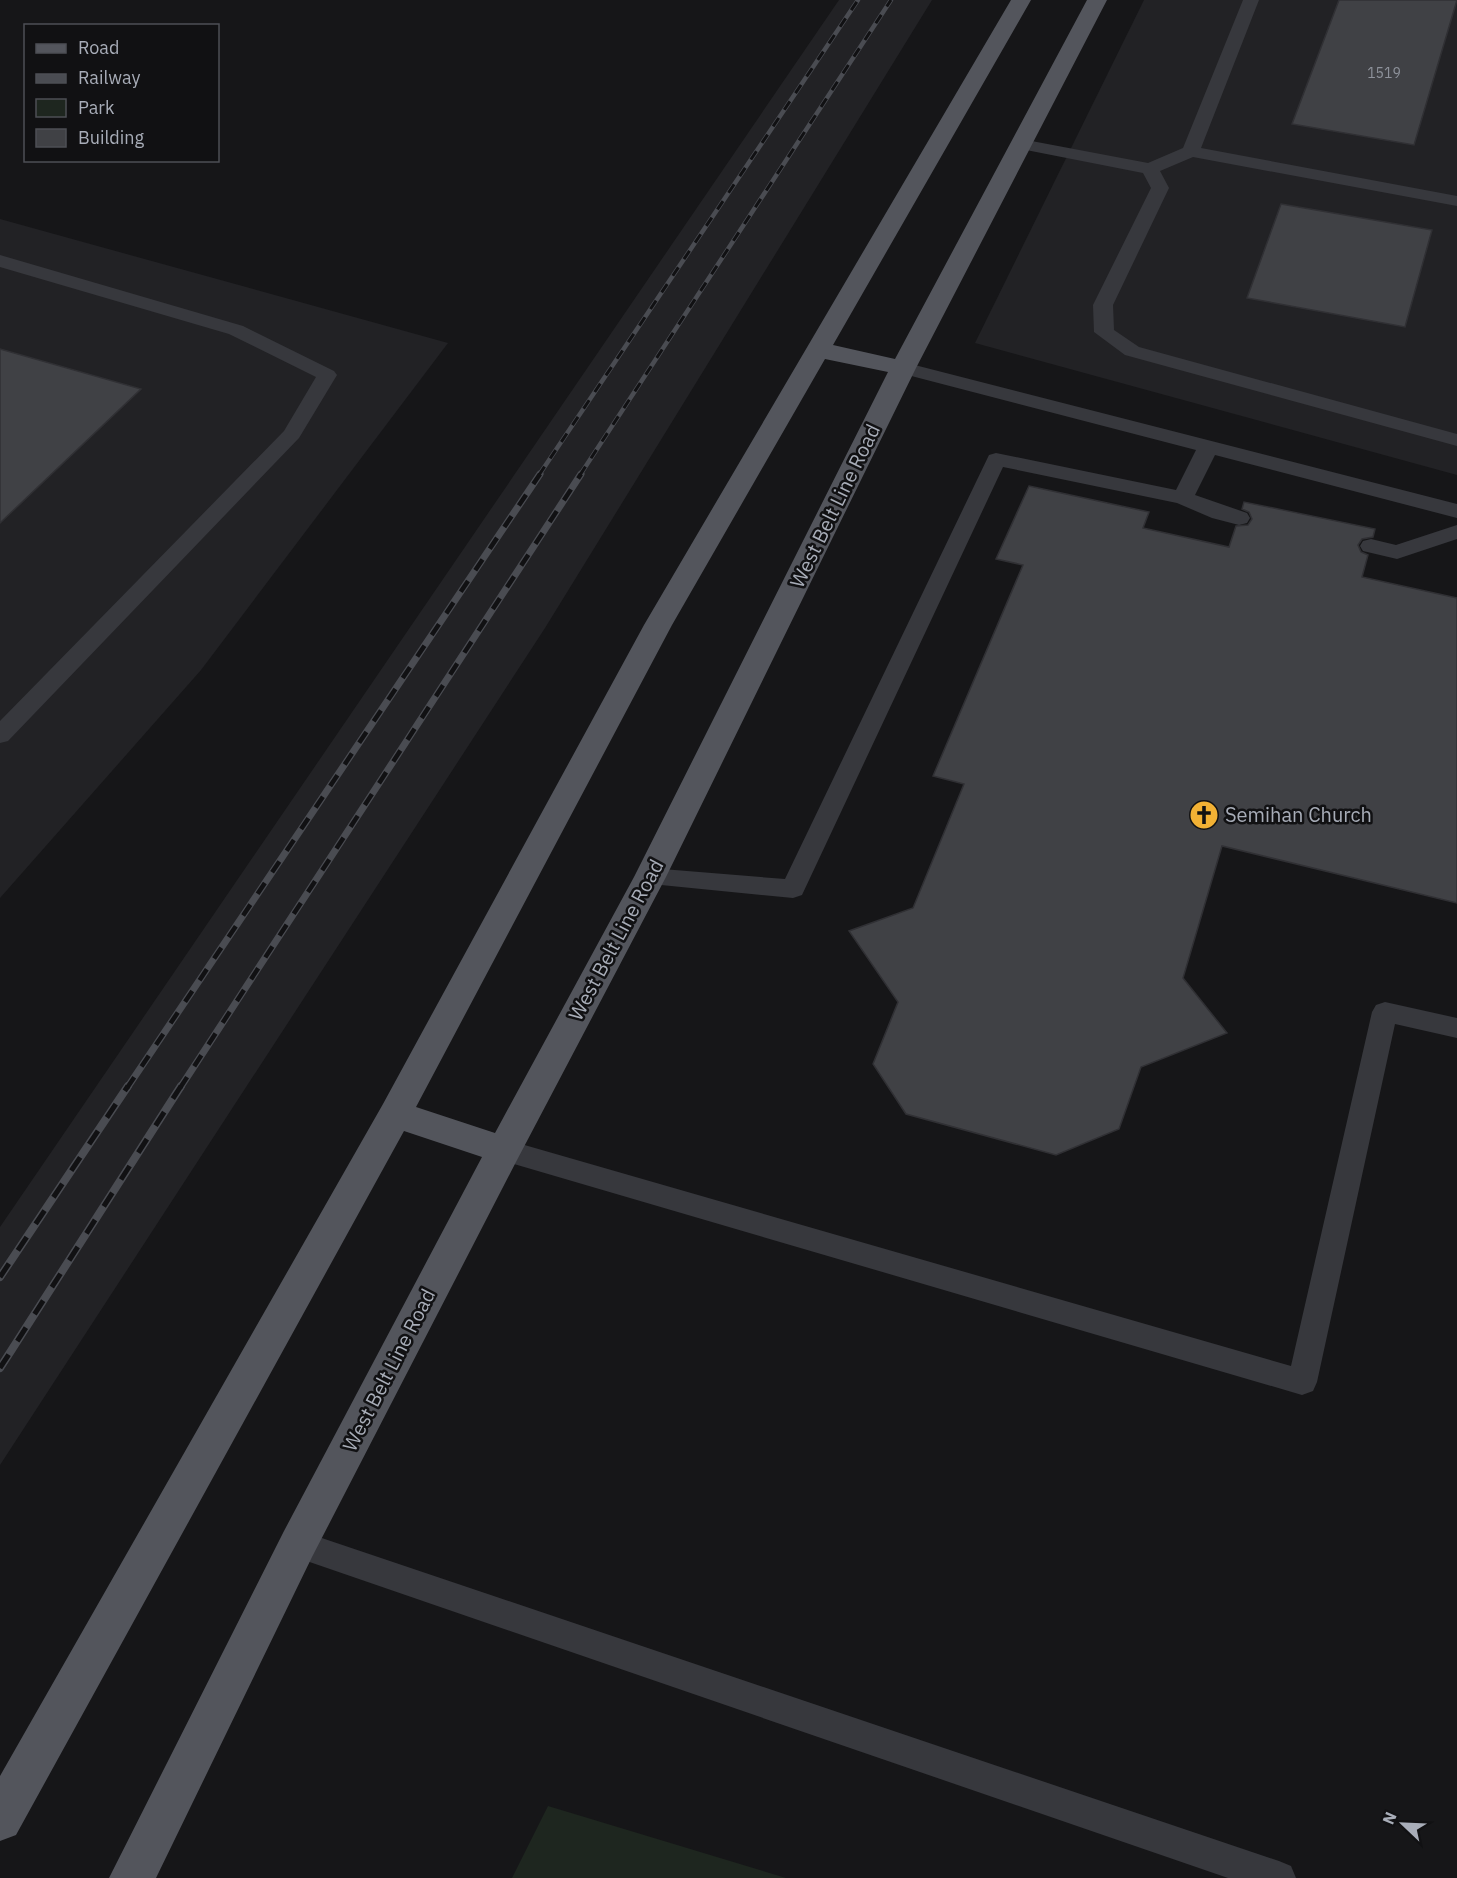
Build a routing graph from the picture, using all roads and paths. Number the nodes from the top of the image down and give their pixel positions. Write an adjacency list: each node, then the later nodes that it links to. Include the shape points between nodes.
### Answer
1 (1021, 0): 9 (main road)
2 (1097, 0): 4 (main road, West Belt Line Road)
3 (1251, 0): 5 (lane)
4 (1021, 144): 6 (lane); 10 (main road, West Belt Line Road)
5 (1191, 151): 6 (lane); 7 (lane)
6 (1150, 169): 11 (lane, via 1160,188 1103,305 1104,332 1132,351)
7 (1457, 201)
8 (0, 261): 18 (lane, via 236,330 327,375 292,434)
9 (819, 350): 10 (main road); 21 (main road, via 658,625)
10 (903, 368): 12 (lane); 19 (main road, West Belt Line Road)
11 (1457, 440)
12 (1208, 447): 13 (lane); 14 (lane)
13 (1184, 498): 15 (lane); 19 (lane, via 996,459 793,889)
14 (1457, 511)
15 (1239, 518)
16 (1457, 532): 17 (lane, via 1397,552)
17 (1371, 546)
18 (0, 735)
19 (650, 877): 22 (main road, West Belt Line Road)
20 (1457, 1028): 22 (lane, via 1385,1012 1302,1383)
21 (395, 1114): 22 (main road); 24 (main road)
22 (504, 1150): 23 (main road, West Belt Line Road)
23 (298, 1544): 25 (main road, West Belt Line Road); 26 (lane)
24 (0, 1819)
25 (132, 1878)
26 (1280, 1878)

